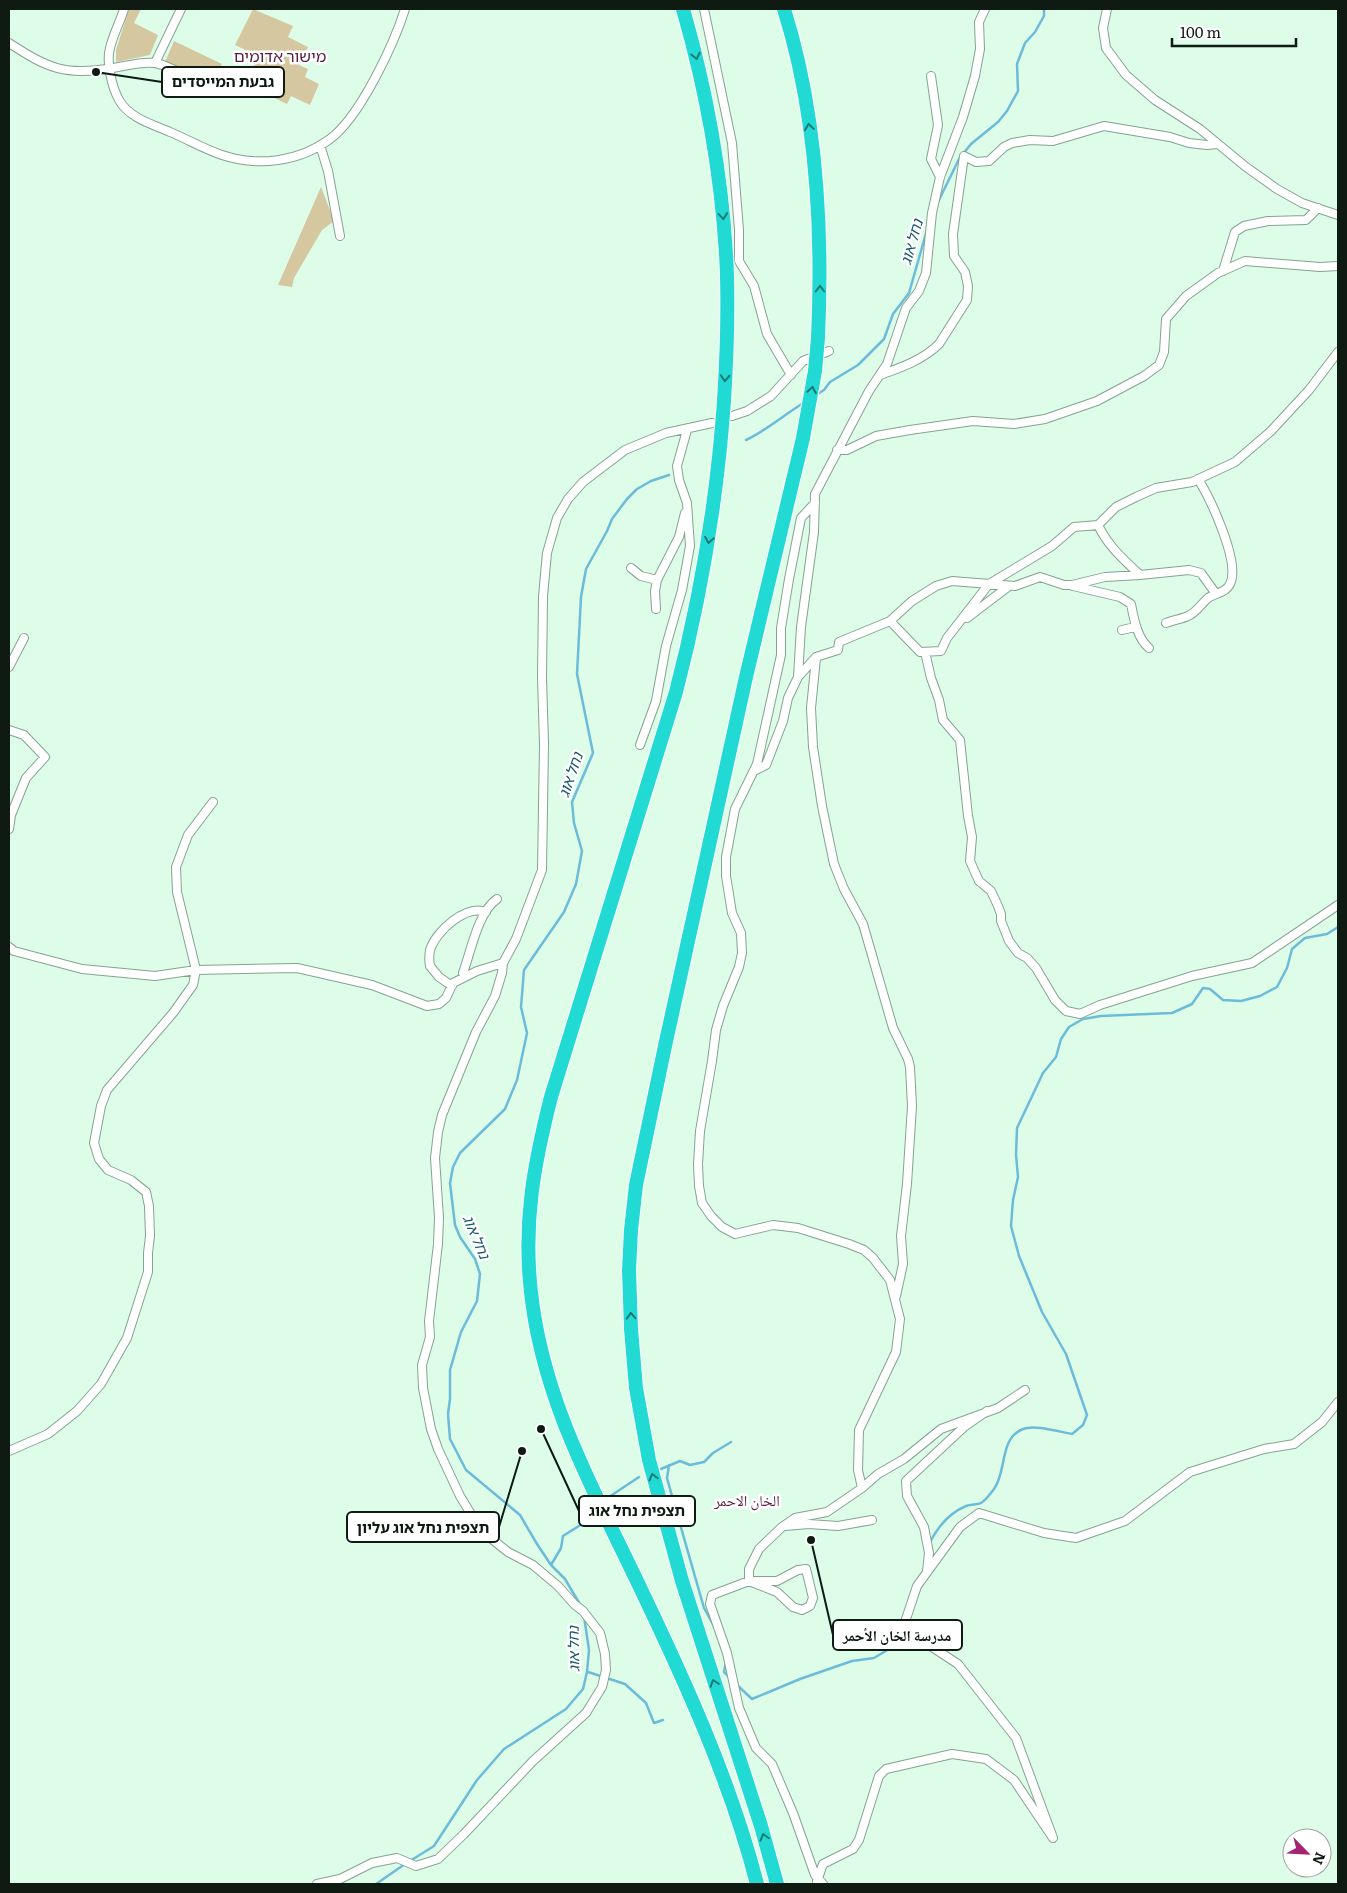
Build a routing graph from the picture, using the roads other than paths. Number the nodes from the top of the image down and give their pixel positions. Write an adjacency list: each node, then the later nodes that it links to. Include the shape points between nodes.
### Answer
1 (124, 9): 11 (street, via 110,48)
2 (181, 9): 10 (street)
3 (405, 9): 15 (street, via 390,46 358,105 341,128)
4 (683, 9): 79 (highway, one-way to 79, via 696,53 722,198 726,255 726,356 718,470 702,578 676,692 540,1139 530,1202 528,1258 538,1340 553,1396 696,1709 740,1820)
5 (704, 9): 24 (street, via 732,143 739,261 754,286 767,334)
6 (784, 9): 80 (highway, one-way to 6, bridge, via 682,1581 649,1460 636,1388 629,1270 636,1185 661,1064 746,677 803,438 815,371 820,294 817,201 810,129)
7 (985, 9): 16 (street, via 979,22 980,49 975,76)
8 (1106, 9): 14 (street, via 1103,39 1111,58 1126,76 1155,100)
9 (9, 43): 11 (street, via 36,60 69,72)
10 (155, 63): 11 (street); 13 (street)
11 (110, 68): 15 (street, via 119,99 138,118 221,155 273,161 295,157)
12 (931, 76): 16 (street, via 938,125 931,159)
13 (201, 84)
14 (1218, 144): 17 (street, via 1277,189); 25 (street, via 1208,146 1104,126 1053,141 1012,143 989,160 976,162 964,156 953,234 954,256 965,272 968,286 967,300 934,349)
15 (320, 145): 19 (street)
16 (940, 177): 25 (street, via 932,213 926,273 919,291 906,308)
17 (1318, 208): 18 (street); 21 (street, via 1306,220 1268,221 1244,226 1235,232)
18 (1338, 215)
19 (340, 236)
20 (1338, 266): 21 (street, via 1245,261)
21 (1224, 271): 29 (street, via 1186,296 1166,320 1164,352 1159,365 1097,401 1045,419 1014,424 972,421 910,430 876,436 847,450)
22 (829, 351): 24 (street, via 803,361)
23 (1338, 352): 30 (street, via 1271,431 1235,462)
24 (791, 375): 26 (street, via 771,396)
25 (880, 376): 29 (street)
26 (732, 416)
27 (712, 423): 28 (street)
28 (687, 430): 31 (street, via 677,466); 63 (street, via 666,433 625,450 583,482 557,518 547,553 543,596 542,870 516,939)
29 (837, 450): 32 (street, via 815,494)
30 (1198, 479): 33 (street, via 1156,488 1136,497 1116,507); 40 (street, via 1208,495 1232,561 1230,585)
31 (687, 503): 36 (street, via 679,537); 54 (street, via 690,546 682,590 666,646 656,701)
32 (815, 503): 52 (street); 55 (street, via 801,518 781,628 781,655)
33 (1098, 525): 35 (street, via 1115,552); 37 (street, via 1074,527 1052,546)
34 (631, 568): 36 (street, via 642,576)
35 (1140, 575): 38 (street, via 1105,577); 40 (street, via 1188,570 1201,573)
36 (657, 580): 41 (street)
37 (988, 584): 39 (street); 42 (street, via 952,581 936,586 912,601); 44 (street)
38 (1072, 585): 39 (street, via 1040,577); 45 (street, via 1120,597 1131,604)
39 (1009, 586): 44 (street)
40 (1216, 594): 43 (street, via 1188,617)
41 (656, 609)
42 (890, 621): 49 (street, via 920,652); 50 (street, via 839,642 838,650)
43 (1166, 623)
44 (959, 624): 49 (street, via 941,651)
45 (1135, 626): 46 (street); 48 (street)
46 (1122, 630)
47 (24, 638): 51 (street)
48 (1148, 648)
49 (925, 652): 60 (street, via 940,700 942,720 960,740 972,837 970,861 979,881 991,891 1009,941 1036,968 1066,1012 1080,1014 1192,976 1252,963)
50 (816, 657): 52 (street); 67 (street, via 811,708 813,747 834,864 863,924 893,1028 910,1067 912,1106 901,1236 902,1264)
51 (9, 667)
52 (798, 678): 55 (street, via 766,765)
53 (9, 730): 56 (street, via 24,735 45,757 26,778)
54 (640, 745)
55 (754, 771): 67 (street, via 735,809 726,857 732,913 741,933 742,953 716,1030 700,1131 699,1186 702,1203 722,1227 735,1234 773,1225 788,1226 864,1250 887,1275)
56 (12, 801): 58 (street)
57 (213, 802): 64 (street, via 188,835 176,867 177,892)
58 (9, 829)
59 (497, 899): 61 (street)
60 (1338, 905)
61 (486, 912): 65 (street); 66 (street, via 480,909 471,911 452,921 431,948 430,966)
62 (9, 947): 64 (street, via 82,970 155,976)
63 (503, 963): 65 (street); 78 (street, via 495,996 476,1032 438,1132 435,1158 439,1237 430,1337 422,1365 423,1388 438,1449 477,1524 508,1552 533,1565 583,1611 600,1633 606,1654 606,1670 602,1687 586,1713 533,1761 438,1859 416,1866 397,1858 372,1863 340,1879)
64 (196, 970): 66 (street, via 297,968 372,985 427,1006 439,1004); 71 (street, via 186,998 107,1090 100,1106 94,1143 100,1159 108,1170 131,1180 146,1192 149,1206 148,1272 127,1338 101,1384 77,1411 48,1434)
65 (464, 977): 66 (street)
66 (452, 986)
67 (896, 1298): 72 (street, via 900,1319 896,1352 860,1430 858,1470)
68 (1025, 1390): 70 (street, via 998,1408)
69 (1338, 1402): 75 (street, via 1322,1422 1294,1444 1264,1449 1190,1472 1125,1521 1076,1538 979,1513 960,1527)
70 (987, 1411): 72 (street, via 941,1428); 75 (street, via 964,1427 906,1481 907,1496 924,1527 929,1553)
71 (9, 1451)
72 (862, 1488): 74 (street, via 827,1512 795,1518)
73 (872, 1520): 74 (street, via 838,1526 809,1524)
74 (782, 1527): 76 (street, via 758,1549 749,1569)
75 (927, 1572): 77 (street, via 917,1586 903,1628 958,1664 1016,1738 1053,1838 1014,1780 986,1759 952,1754 886,1768 879,1776 859,1840 853,1849 823,1864)
76 (749, 1581): 76 (street, via 776,1592 793,1607 802,1610 810,1606 813,1598 806,1569 777,1581); 77 (street, via 712,1595 710,1604 727,1653 739,1708 756,1748 772,1764)
77 (817, 1881): 81 (street)
78 (317, 1884)
79 (758, 1884)
80 (777, 1884)
81 (823, 1884)

